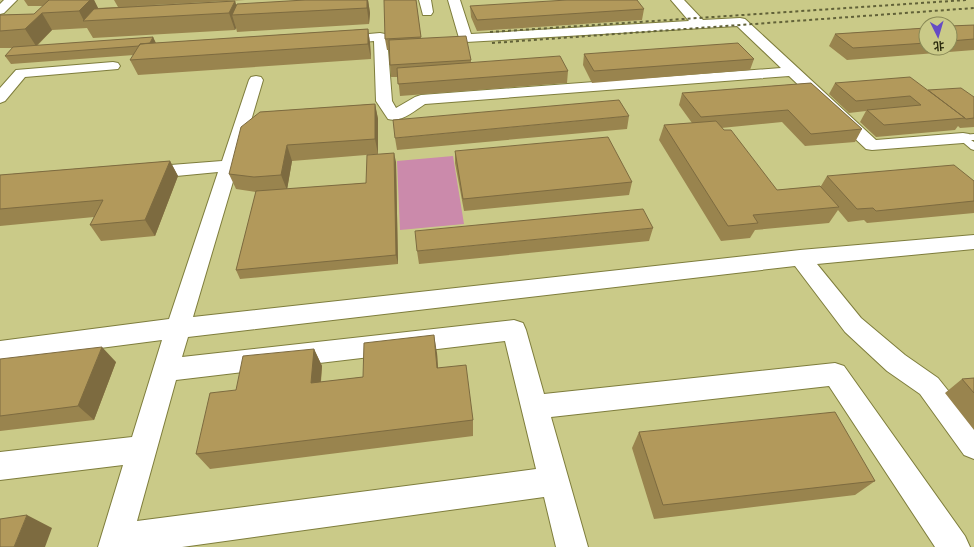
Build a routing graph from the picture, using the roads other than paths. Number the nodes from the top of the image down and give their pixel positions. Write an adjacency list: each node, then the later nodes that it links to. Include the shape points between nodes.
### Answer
1 (11, 0): 4 (street)
2 (454, 0): 5 (street, via 466,38)
3 (677, 0): 5 (street)
4 (0, 10)
5 (700, 25): 8 (street, via 740,22)
6 (326, 41): 12 (street, via 380,37 384,101)
7 (113, 66): 10 (street, via 21,73)
8 (793, 71): 12 (street, via 421,100); 13 (street, via 872,145)
9 (256, 80): 15 (street)
10 (0, 98)
11 (603, 101): 12 (street)
12 (394, 116)
13 (968, 138): 14 (lane)
14 (974, 147)
15 (229, 166): 16 (street); 19 (street)
16 (126, 174)
17 (974, 242): 18 (street)
18 (800, 258): 19 (street); 23 (street, via 853,325 896,363 929,386)
19 (178, 328): 20 (street); 21 (street)
20 (0, 351)
21 (166, 370): 22 (street, via 514,330); 24 (street)
22 (535, 407): 26 (street); 29 (street, via 835,374)
23 (974, 445)
24 (143, 449): 25 (street); 27 (street)
25 (0, 466)
26 (554, 481): 27 (street); 28 (street)
27 (116, 543)
28 (572, 547)
29 (954, 547)

